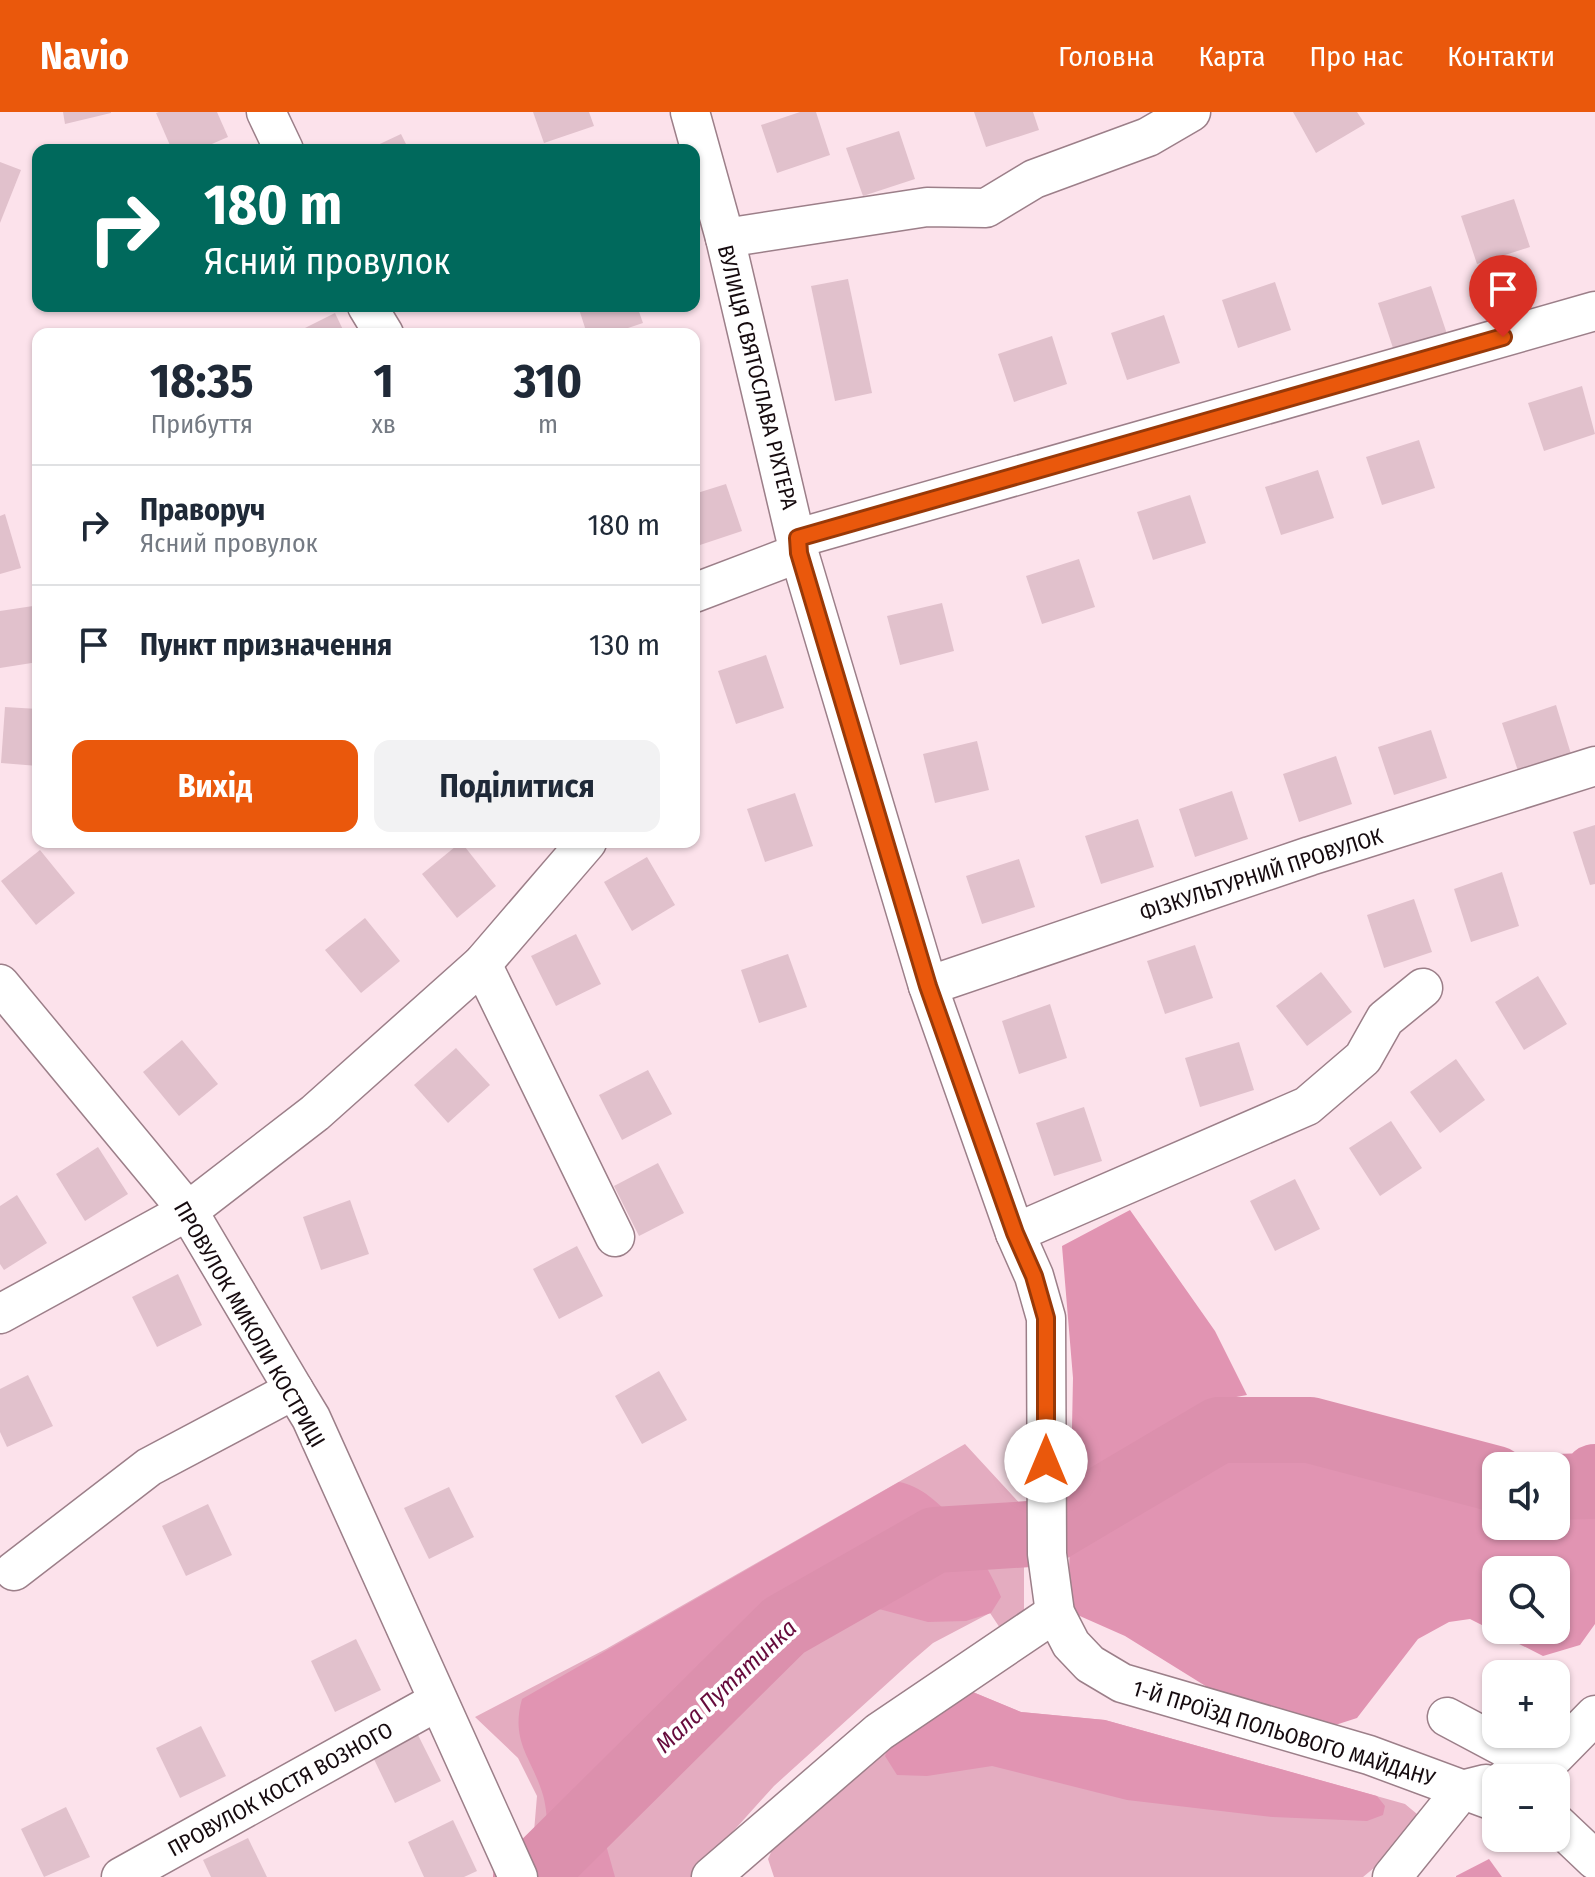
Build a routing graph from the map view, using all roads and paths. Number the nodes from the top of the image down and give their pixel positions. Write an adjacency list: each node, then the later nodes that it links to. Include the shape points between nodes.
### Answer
1 (266, 112): 4 (street)
2 (690, 112): 5 (street, ВУЛИЦЯ СВЯТОСЛАВА РІХТЕРА)
3 (1191, 112): 7 (street, via 1148,137 1034,179 986,208 927,207)
4 (281, 144)
5 (699, 144)
6 (700, 148): 7 (street, ВУЛИЦЯ СВЯТОСЛАВА РІХТЕРА)
7 (725, 238): 9 (street, ВУЛИЦЯ СВЯТОСЛАВА РІХТЕРА)
8 (1595, 311): 9 (street)
9 (798, 545): 10 (street); 15 (street, ВУЛИЦЯ СВЯТОСЛАВА РІХТЕРА)
10 (700, 590)
11 (1595, 766): 15 (street, ФІЗКУЛЬТУРНИЙ ПРОВУЛОК)
12 (582, 848): 13 (street)
13 (482, 964): 17 (street, via 315,1113); 19 (street)
14 (0, 984): 17 (street, ПРОВУЛОК МИКОЛИ КОСТРИЦІ)
15 (928, 986): 18 (street, ВУЛИЦЯ СВЯТОСЛАВА РІХТЕРА)
16 (1423, 988): 18 (street, via 1385,1019 1363,1058 1307,1106)
17 (188, 1211): 20 (street); 21 (street, ПРОВУЛОК МИКОЛИ КОСТРИЦІ)
18 (1015, 1233): 23 (street, ВУЛИЦЯ СВЯТОСЛАВА РІХТЕРА, via 1046,1318 1047,1526)
19 (615, 1237)
20 (0, 1314)
21 (294, 1390): 22 (street, via 149,1467); 24 (street, ПРОВУЛОК МИКОЛИ КОСТРИЦІ)
22 (14, 1571)
23 (1055, 1613): 29 (street, 1-Й ПРОЇЗД ПОЛЬОВОГО МАЙДАНУ, via 1071,1644 1090,1664 1122,1683); 35 (street, via 879,1732)
24 (438, 1701): 33 (street, ПРОВУЛОК КОСТЯ ВОЗНОГО); 34 (street, ПРОВУЛОК МИКОЛИ КОСТРИЦІ)
25 (1595, 1715): 28 (street)
26 (1447, 1717): 27 (street)
27 (1535, 1764)
28 (1547, 1764)
29 (1482, 1790)
30 (1482, 1794): 36 (street)
31 (1570, 1836): 32 (street)
32 (1595, 1860)
33 (121, 1877)
34 (518, 1877)
35 (711, 1877)
36 (1392, 1877)

